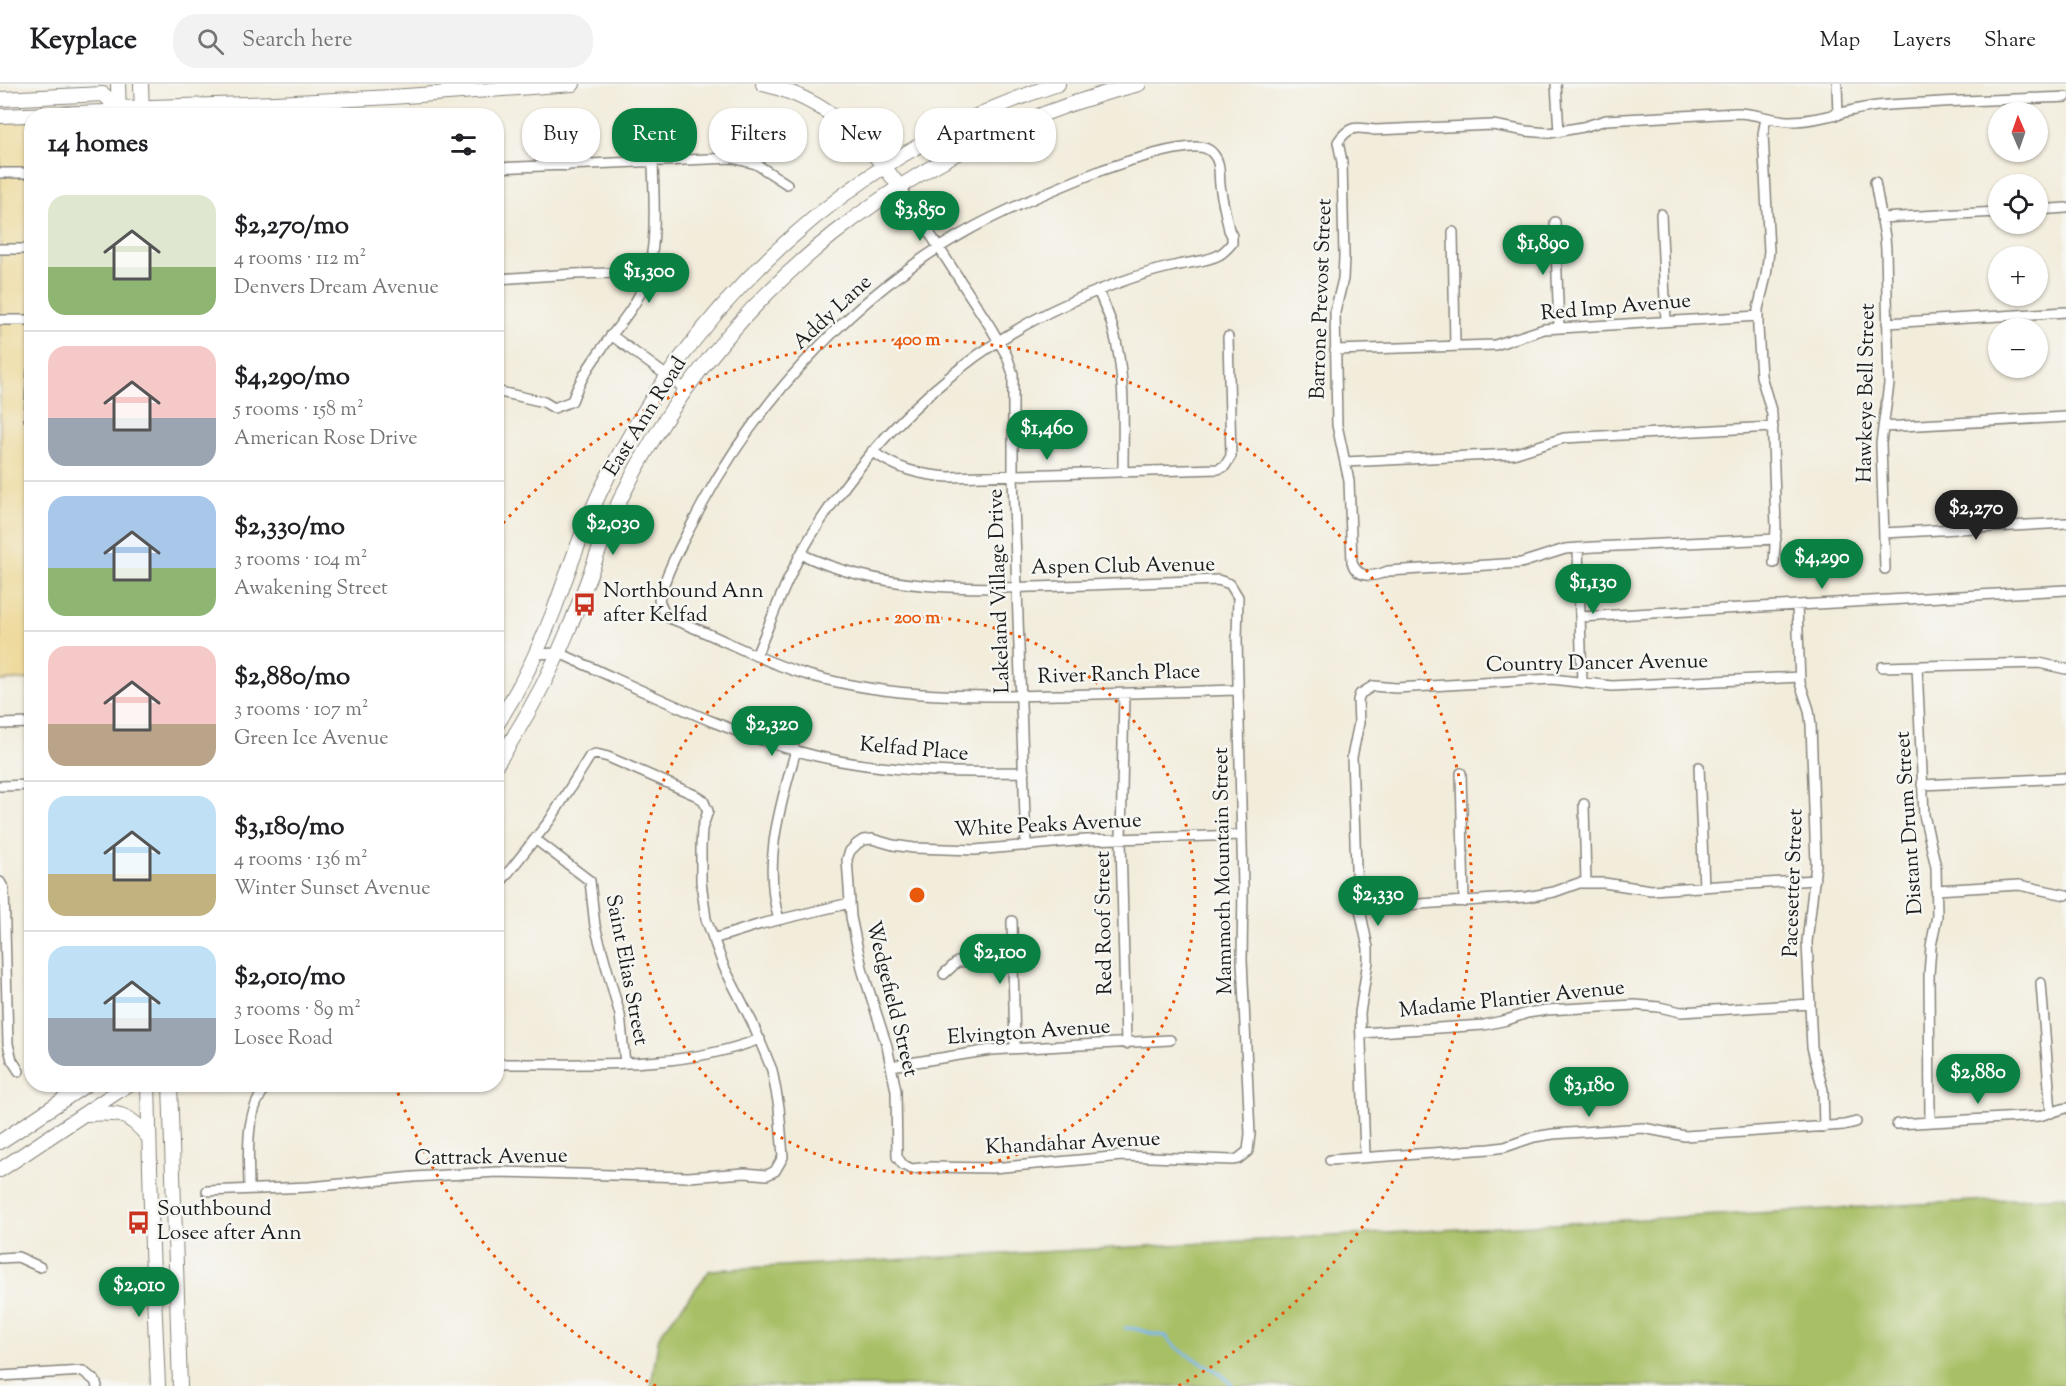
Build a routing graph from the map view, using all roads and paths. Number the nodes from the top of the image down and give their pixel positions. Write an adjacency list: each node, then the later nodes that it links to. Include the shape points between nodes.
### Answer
1 (118, 84): 13 (main road)
2 (141, 84): 14 (main road)
3 (573, 84): 9 (main road)
4 (764, 84): 24 (main road, via 795,94 833,115)
5 (1058, 84): 24 (main road, East Ann Road, via 977,115)
6 (1139, 84): 31 (main road, East Ann Road, via 1019,123)
7 (1556, 84): 20 (street)
8 (1837, 84): 17 (street)
9 (533, 86): 15 (main road)
10 (2066, 97): 17 (street, via 1876,106)
11 (0, 99): 12 (main road, via 103,94)
12 (115, 108)
13 (119, 108)
14 (142, 108)
15 (192, 108)
16 (24, 115): 18 (main road)
17 (1838, 115): 19 (street, via 1793,121)
18 (0, 116)
19 (1766, 118): 20 (street, via 1737,113 1606,120); 46 (street, via 1763,134 1769,251)
20 (1559, 132): 56 (street, Barrone Prevost Street, via 1538,133 1493,124 1375,130 1357,127 1344,133 1338,142 1344,257 1335,312)
21 (697, 160): 30 (street, via 745,160)
22 (567, 162): 25 (street)
23 (652, 162): 25 (street); 43 (street, via 654,242)
24 (884, 165): 31 (main road); 57 (main road, East Ann Road, via 817,214 767,259 723,306)
25 (567, 166): 26 (street)
26 (504, 168)
27 (0, 173): 28 (street)
28 (24, 173)
29 (1875, 182): 36 (street, Hawkeye Bell Street)
30 (787, 184)
31 (899, 186): 39 (street, Lakeland Village Drive); 58 (main road, East Ann Road, via 822,243 764,296)
32 (2066, 208): 33 (street)
33 (2048, 209)
34 (1988, 213): 36 (street)
35 (1661, 214): 49 (street)
36 (1881, 218): 50 (street, Hawkeye Bell Street)
37 (1555, 222): 51 (street)
38 (1453, 232): 55 (street)
39 (940, 248): 44 (street, Addy Lane, via 1015,207 1114,166 1185,148 1208,149 1218,162 1232,243 1210,259); 54 (street, Lakeland Village Drive); 78 (street, Addy Lane, via 863,306 775,396 708,494 661,592)
40 (0, 249): 41 (street)
41 (24, 249)
42 (504, 278): 43 (street, via 614,273)
43 (645, 284): 52 (street)
44 (1098, 290): 54 (street, via 1035,319); 65 (street, via 1119,355)
45 (2066, 312): 50 (street)
46 (1758, 316): 49 (street, Red Imp Avenue); 61 (street, via 1761,376)
47 (0, 320): 48 (street)
48 (24, 320)
49 (1666, 321): 51 (street, Red Imp Avenue)
50 (1887, 323): 62 (street, Hawkeye Bell Street, via 1889,384)
51 (1558, 328): 55 (street, Red Imp Avenue, via 1495,345)
52 (611, 335): 57 (street); 59 (street, via 584,374 572,401 554,408)
53 (1228, 337): 65 (street, via 1231,456 1225,466)
54 (999, 341): 63 (street, via 904,417); 66 (street, Lakeland Village Drive, via 1013,374)
55 (1455, 346): 56 (street, Red Imp Avenue)
56 (1335, 350): 64 (street, Barrone Prevost Street, via 1337,425)
57 (668, 376): 58 (street); 81 (main road, East Ann Road, via 600,490)
58 (685, 389): 80 (main road, East Ann Road, via 654,436 614,513)
59 (504, 393)
60 (2066, 417): 62 (street)
61 (1773, 427): 64 (street, via 1571,437 1513,454); 69 (street)
62 (1883, 427): 68 (street, Hawkeye Bell Street)
63 (872, 451): 66 (street, via 888,463 930,476); 71 (street)
64 (1345, 462): 70 (street, Barrone Prevost Street, via 1352,561 1359,573 1374,576 1388,571 1521,563)
65 (1123, 472): 66 (street)
66 (1014, 476): 75 (street, Lakeland Village Drive)
67 (2066, 523): 68 (street)
68 (1884, 533): 73 (street, Hawkeye Bell Street)
69 (1776, 539): 70 (street); 72 (street)
70 (1578, 548): 79 (street)
71 (801, 555): 75 (street, Aspen Club Avenue, via 852,574 901,583); 82 (street)
72 (1774, 563)
73 (1885, 569)
74 (1232, 586): 75 (street, Aspen Club Avenue, via 1218,580); 88 (street, Mammoth Mountain Street, via 1238,597)
75 (1017, 587): 90 (street, Lakeland Village Drive)
76 (2066, 590): 77 (street)
77 (1797, 605): 79 (street); 86 (street, Pacesetter Street)
78 (661, 606): 82 (street, River Ranch Place, via 669,618)
79 (1580, 616): 87 (street)
80 (559, 653): 81 (street, Kelfad Place); 94 (street, Kelfad Place, via 743,734); 95 (main road, East Ann Road)
81 (535, 654): 91 (main road, East Ann Road)
82 (756, 656): 90 (street, River Ranch Place, via 811,676 872,689 944,696)
83 (1882, 667): 84 (street)
84 (1917, 667): 85 (street, via 2039,663); 100 (street, Distant Drum Street)
85 (2066, 669)
86 (1800, 677): 87 (street, Country Dancer Avenue, via 1612,686); 110 (street, Pacesetter Street, via 1811,725)
87 (1582, 682): 118 (street, Country Dancer Avenue, via 1552,679 1373,686 1360,694 1352,757)
88 (1238, 690): 89 (street, River Ranch Place); 104 (street, Mammoth Mountain Street)
89 (1124, 694): 90 (street, River Ranch Place); 106 (street, Red Roof Street)
90 (1022, 696): 97 (street, Lakeland Village Drive)
91 (504, 711)
92 (24, 723): 93 (street)
93 (0, 724)
94 (796, 750): 97 (street, Kelfad Place, via 890,768 942,773); 119 (street, via 773,837 771,879)
95 (504, 753)
96 (1699, 767): 113 (street)
97 (1024, 772): 108 (street, Lakeland Village Drive)
98 (1461, 773): 116 (street)
99 (2066, 778): 100 (street)
100 (1922, 784): 114 (street, Distant Drum Street, via 1925,828 1936,867)
101 (24, 785): 102 (street)
102 (0, 786)
103 (1584, 804): 112 (street)
104 (1242, 835): 106 (street, White Peaks Avenue); 149 (street, Mammoth Mountain Street, via 1242,960 1250,1134)
105 (535, 839): 109 (street); 121 (street, via 590,756 596,754 695,795 708,812 701,838 701,882); 131 (street, Saint Elias Street, via 590,881 596,926 620,1015)
106 (1121, 840): 108 (street, White Peaks Avenue); 129 (street, Red Roof Street)
107 (857, 844): 108 (street, White Peaks Avenue, via 872,839 939,849); 117 (street, Wedgefield Street, via 848,859)
108 (1026, 846)
109 (504, 878)
110 (1815, 880): 113 (street); 125 (street, Pacesetter Street, via 1808,925)
111 (0, 882): 134 (street, via 4,889 8,1044)
112 (1586, 883): 113 (street, via 1641,890); 116 (street, via 1542,895)
113 (1704, 887)
114 (1936, 890): 115 (street, via 2019,885); 143 (street, Distant Drum Street, via 1929,975)
115 (2066, 895)
116 (1464, 902): 118 (street)
117 (850, 903): 119 (street); 133 (street, Wedgefield Street, via 863,972)
118 (1359, 908): 126 (street, via 1368,948)
119 (779, 920): 121 (street)
120 (1012, 921): 122 (street)
121 (713, 939): 127 (street)
122 (1013, 958): 123 (street, via 957,962); 130 (street)
123 (944, 974)
124 (2041, 983): 141 (street)
125 (1810, 1004): 126 (street, Madame Plantier Avenue, via 1681,1012 1635,1005 1547,1010 1484,1025); 146 (street, Pacesetter Street, via 1812,1047 1823,1090)
126 (1361, 1033): 150 (street)
127 (760, 1039): 131 (street, via 705,1055); 154 (street, Cattrack Avenue, via 772,1070 783,1157 775,1171 767,1175 497,1172)
128 (1170, 1040): 129 (street, Elvington Avenue)
129 (1126, 1044): 130 (street, Elvington Avenue)
130 (1015, 1048): 133 (street, Elvington Avenue)
131 (625, 1063): 132 (street)
132 (504, 1064)
133 (891, 1066): 152 (street, Wedgefield Street, via 897,1109 897,1157)
134 (19, 1071)
135 (75, 1092): 148 (main road)
136 (118, 1092): 142 (main road)
137 (148, 1092): 147 (main road)
138 (170, 1092): 161 (main road)
139 (262, 1092): 154 (street, via 249,1131)
140 (2066, 1108): 141 (street)
141 (2051, 1113): 143 (street)
142 (86, 1114): 147 (main road, via 123,1114); 153 (main road)
143 (1930, 1120): 145 (street)
144 (1856, 1122): 146 (street)
145 (1897, 1124)
146 (1824, 1127): 150 (street, via 1685,1136 1643,1128 1553,1134 1490,1149)
147 (149, 1138): 160 (main road)
148 (0, 1142)
149 (1244, 1155): 152 (street, Khandahar Avenue, via 1232,1160 1122,1156 993,1168 912,1169)
150 (1365, 1156): 151 (street)
151 (1330, 1160)
152 (903, 1165)
153 (0, 1170)
154 (249, 1189): 155 (street, Cattrack Avenue)
155 (207, 1191)
156 (0, 1258): 157 (street, via 18,1257)
157 (40, 1267)
158 (0, 1376): 159 (street, via 83,1371)
159 (97, 1386)
160 (158, 1386)
161 (180, 1386)

